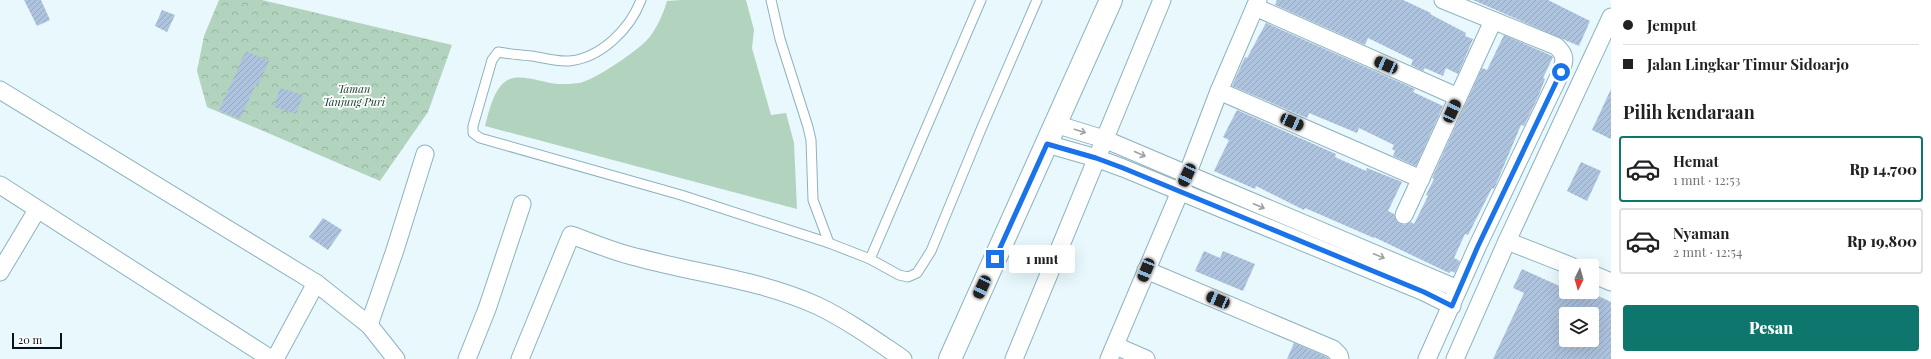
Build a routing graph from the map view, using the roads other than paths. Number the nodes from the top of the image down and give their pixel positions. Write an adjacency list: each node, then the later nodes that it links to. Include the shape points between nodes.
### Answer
1 (641, 0): 28 (lane, via 637,12 616,37 586,56 570,61 554,61 498,52 492,60 473,133 480,138 681,195)
2 (771, 0): 28 (lane, via 780,38 812,140 813,200)
3 (981, 0): 30 (lane)
4 (1037, 0): 30 (lane, via 931,251 917,273 908,277 899,275)
5 (1111, 0): 14 (main road)
6 (1162, 0): 15 (street)
7 (1443, 0): 10 (street)
8 (1257, 3): 12 (street); 13 (street)
9 (1611, 18): 27 (street)
10 (1493, 21): 13 (street); 38 (street, via 1556,46 1564,54 1565,59)
11 (0, 90): 36 (street)
12 (1220, 91): 19 (street); 20 (street)
13 (1458, 97): 20 (street)
14 (1056, 124): 15 (street, one-way to 15); 16 (main road)
15 (1104, 139): 18 (street); 19 (street, one-way to 19)
16 (1047, 144): 18 (street); 48 (main road)
17 (425, 154): 40 (street)
18 (1096, 158): 22 (street); 49 (street)
19 (1187, 175): 22 (street); 26 (street, one-way to 26)
20 (1421, 179): 25 (street)
21 (0, 185): 24 (street)
22 (1179, 192): 29 (street); 32 (street)
23 (522, 204): 45 (street, via 487,309)
24 (37, 210): 33 (street); 42 (street)
25 (1404, 215)
26 (1327, 234): 29 (street); 37 (street, one-way to 37)
27 (1507, 241): 31 (street); 53 (street)
28 (829, 243): 30 (lane)
29 (1320, 250): 37 (street)
30 (870, 258)
31 (1559, 261)
32 (1146, 270): 41 (street); 51 (street, via 1333,349 1340,355)
33 (0, 272)
34 (1599, 277): 35 (street)
35 (1611, 282)
36 (316, 283): 40 (street); 43 (street)
37 (1428, 285): 38 (street); 39 (street)
38 (1458, 289): 39 (street)
39 (1452, 306): 52 (street)
40 (369, 325): 44 (street)
41 (1112, 352): 50 (street)
42 (271, 359)
43 (276, 359)
44 (396, 359)
45 (467, 359)
46 (520, 359): 47 (street, via 571,235 638,258 750,282 782,292 818,306 860,328)
47 (903, 359)
48 (950, 359)
49 (1014, 359)
50 (1146, 359)
51 (1340, 359)
52 (1427, 359)
53 (1455, 359)

